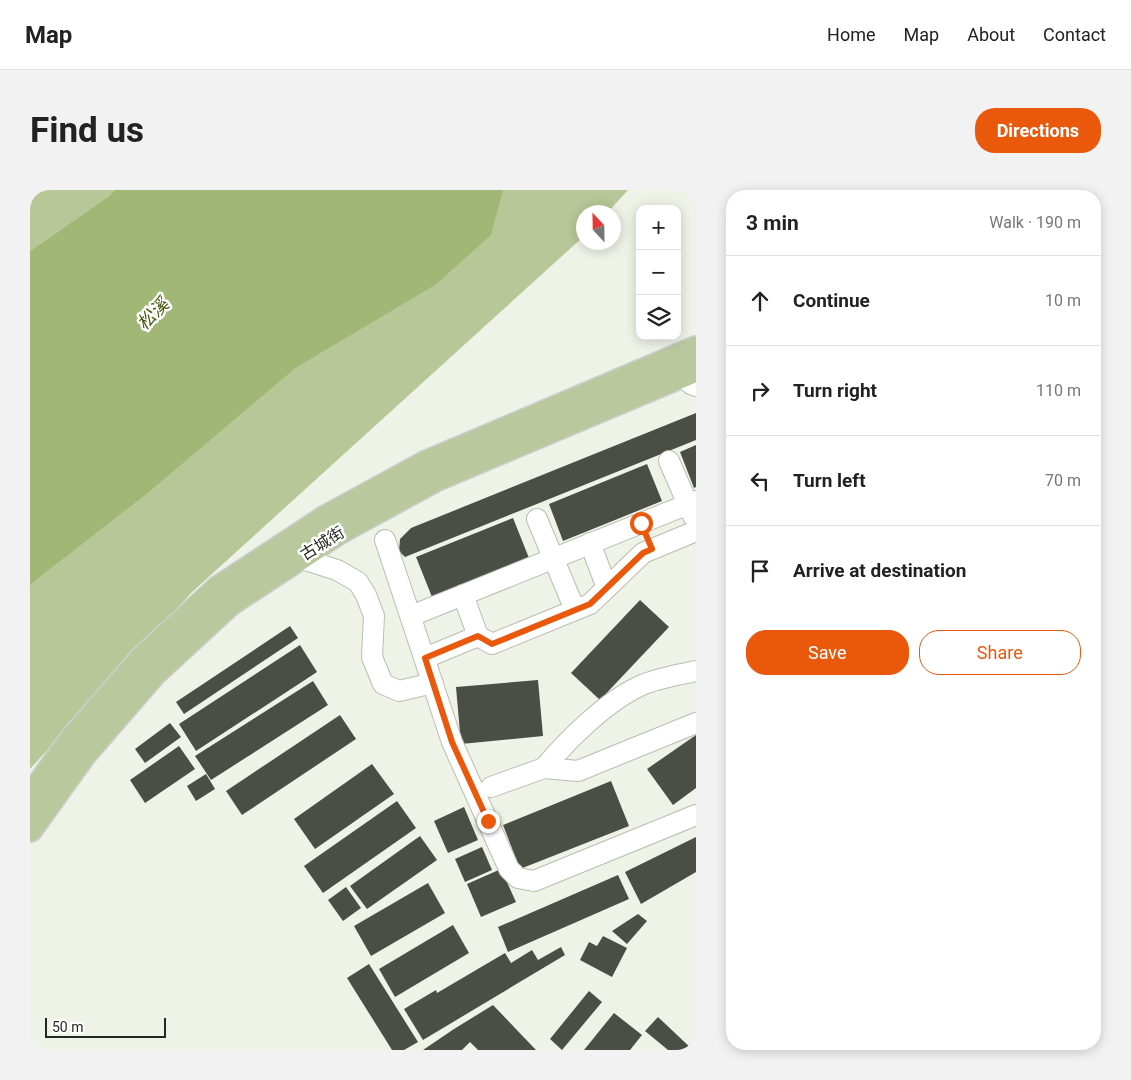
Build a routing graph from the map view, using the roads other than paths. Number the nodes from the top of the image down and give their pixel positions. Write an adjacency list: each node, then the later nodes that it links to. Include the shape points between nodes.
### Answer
1 (696, 349): 25 (main road, 古城街, via 425,464 326,518 218,589 142,659 71,741)
2 (691, 377): 11 (main road, 古城街, via 437,478 338,532)
3 (669, 461): 4 (street)
4 (693, 509): 6 (street)
5 (537, 519): 12 (street)
6 (641, 523): 9 (street); 10 (street)
7 (696, 531): 10 (street)
8 (385, 540): 16 (street)
9 (590, 544): 12 (street); 13 (street)
10 (652, 549): 13 (street, via 643,553)
11 (298, 558): 20 (street, via 337,570 358,582 374,616 372,657 383,684 399,691); 28 (main road, 古城街, via 230,603 154,674 83,755)
12 (554, 558): 14 (street); 15 (street)
13 (607, 588): 15 (street, via 590,604)
14 (463, 595): 16 (street); 17 (street)
15 (575, 610): 17 (street, via 492,644)
16 (411, 616): 18 (street)
17 (478, 636): 18 (street)
18 (425, 658): 20 (street)
19 (696, 671): 23 (street, via 640,686 616,700 565,742)
20 (434, 684): 22 (street)
21 (696, 723): 23 (street, via 578,771)
22 (463, 767): 24 (street); 27 (street)
23 (544, 768): 24 (street)
24 (491, 787): 27 (street)
25 (30, 798)
26 (696, 815): 27 (street, via 534,881 518,878 509,869)
27 (488, 821)
28 (30, 829)

